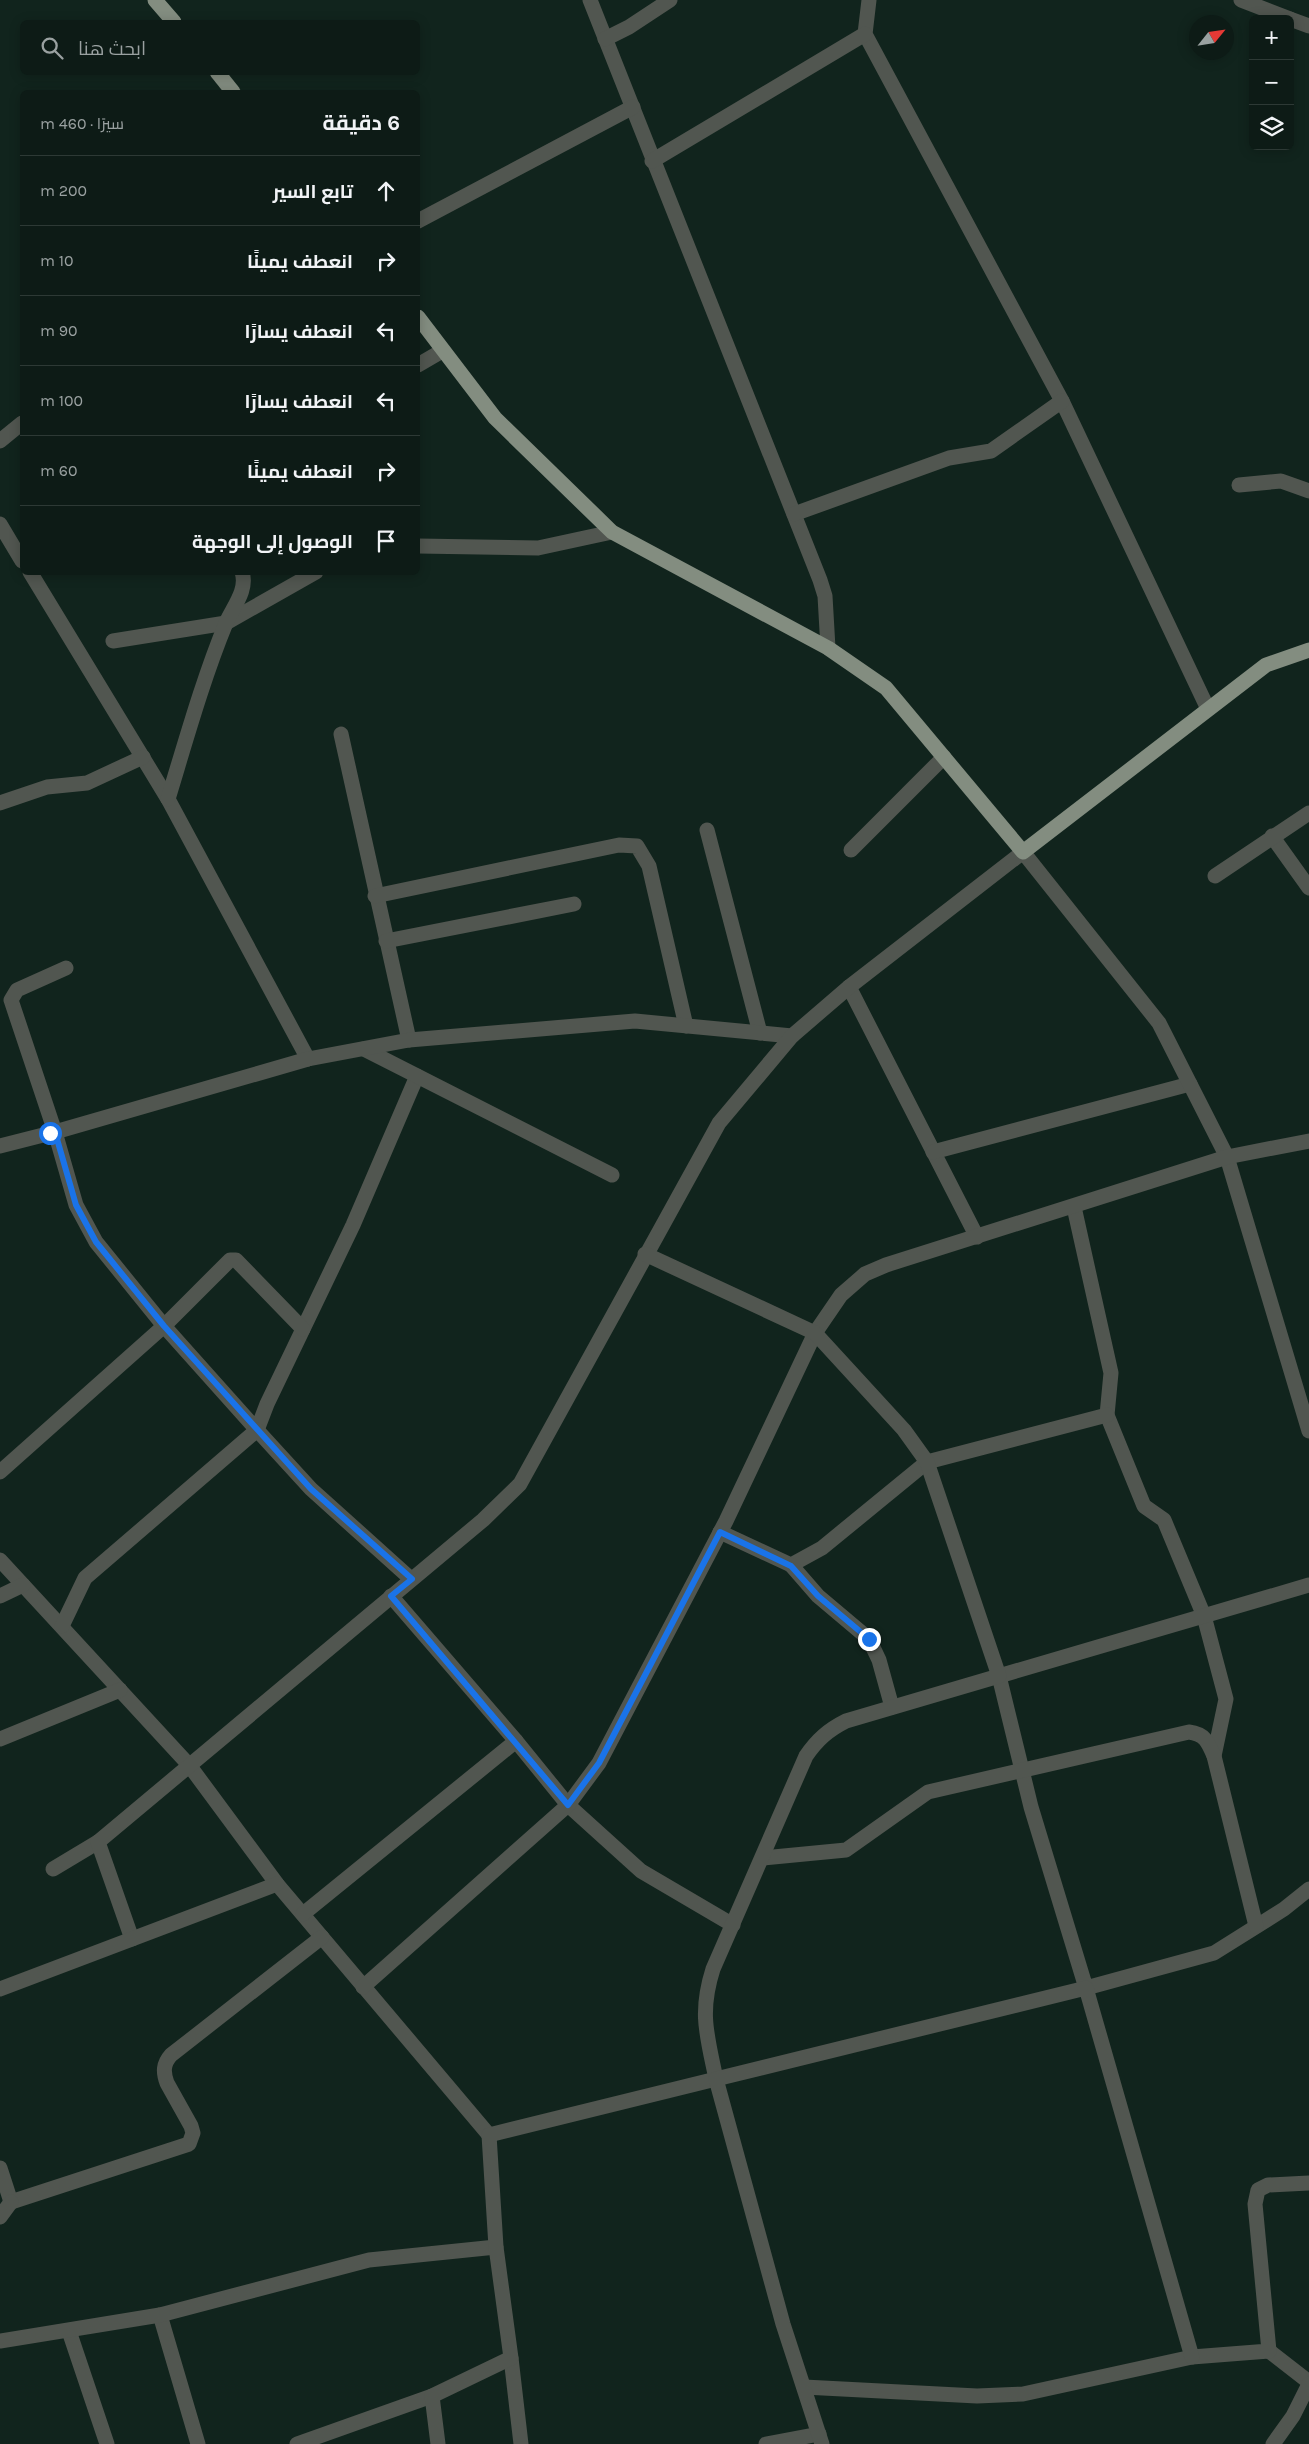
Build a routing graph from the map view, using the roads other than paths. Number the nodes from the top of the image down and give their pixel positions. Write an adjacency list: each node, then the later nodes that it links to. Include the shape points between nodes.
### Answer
1 (155, 0): 7 (main road)
2 (590, 0): 11 (street)
3 (670, 0): 11 (street)
4 (869, 0): 10 (street)
5 (1241, 0): 6 (street)
6 (1280, 15)
7 (172, 20)
8 (1294, 20): 9 (street)
9 (1309, 26)
10 (865, 34): 15 (street); 20 (street)
11 (606, 39): 14 (street)
12 (219, 75): 13 (main road)
13 (232, 90)
14 (633, 107): 15 (street); 16 (street)
15 (652, 161): 25 (street)
16 (420, 219)
17 (420, 319): 18 (main road)
18 (442, 351): 19 (street); 27 (main road, via 495,418)
19 (420, 364)
20 (1062, 401): 25 (street, via 991,451 949,458); 37 (street)
21 (20, 425): 22 (street)
22 (0, 441)
23 (1239, 484): 24 (street, via 1281,481)
24 (1309, 491)
25 (794, 514): 35 (street, via 822,588)
26 (0, 524): 29 (street)
27 (612, 532): 28 (street, via 538,548); 35 (main road)
28 (420, 546)
29 (20, 558)
30 (32, 575): 39 (street)
31 (243, 575): 33 (street, via 242,591)
32 (311, 575): 33 (street)
33 (226, 624): 34 (street); 41 (street)
34 (113, 641)
35 (828, 648): 40 (main road, via 886,688)
36 (1309, 650): 37 (main road, via 1266,665)
37 (1208, 709): 47 (main road)
38 (341, 734): 50 (street)
39 (143, 757): 41 (street); 42 (street, via 87,783 46,787)
40 (944, 757): 46 (street); 47 (main road)
41 (168, 799): 60 (street)
42 (0, 803)
43 (1309, 813): 45 (street)
44 (707, 830): 56 (street)
45 (1272, 836): 48 (street); 49 (street)
46 (851, 850)
47 (1023, 852): 54 (street); 62 (street, via 1159,1023)
48 (1214, 876)
49 (1309, 888)
50 (375, 896): 52 (street); 55 (street, via 619,845 637,846 649,866)
51 (574, 904): 52 (street)
52 (386, 941): 58 (street)
53 (66, 968): 63 (street, via 16,990 11,1000)
54 (849, 987): 57 (street); 66 (street)
55 (686, 1026): 56 (street); 58 (street, via 635,1021)
56 (760, 1033): 57 (street)
57 (792, 1036): 71 (street, via 719,1123)
58 (409, 1040): 59 (street)
59 (364, 1049): 60 (street); 61 (street)
60 (308, 1059): 63 (street)
61 (417, 1076): 68 (street); 73 (street)
62 (1190, 1084): 66 (street); 67 (street)
63 (55, 1132): 65 (street); 72 (street, via 76,1205 96,1242)
64 (1307, 1144): 67 (street)
65 (0, 1146)
66 (933, 1152): 70 (street)
67 (1227, 1156): 69 (street); 77 (street)
68 (612, 1175)
69 (1074, 1207): 70 (street); 75 (street, via 1111,1372)
70 (977, 1238): 74 (street, via 864,1274 841,1295)
71 (645, 1254): 74 (street); 83 (street, via 520,1484 483,1520)
72 (164, 1326): 73 (street, via 233,1259); 76 (street); 79 (street)
73 (303, 1329): 76 (street)
74 (815, 1333): 78 (street, via 904,1430); 80 (street)
75 (1107, 1416): 78 (street); 88 (street, via 1144,1506 1164,1520)
76 (257, 1430): 83 (street, via 311,1489); 89 (street, via 85,1578)
77 (1309, 1431)
78 (927, 1462): 82 (street, via 822,1548); 90 (street)
79 (0, 1472)
80 (720, 1532): 82 (street); 98 (street, via 599,1763)
81 (0, 1560): 84 (street)
82 (791, 1566): 92 (street, via 818,1596 869,1639 879,1660)
83 (412, 1579): 87 (street)
84 (23, 1585): 86 (street); 89 (street)
85 (1309, 1585): 88 (street)
86 (0, 1596)
87 (391, 1596): 94 (street); 96 (street)
88 (1204, 1616): 90 (street); 95 (street, via 1226,1699)
89 (62, 1626): 91 (street)
90 (999, 1676): 92 (street); 97 (street)
91 (120, 1690): 93 (street); 96 (street)
92 (892, 1707): 100 (street, via 846,1721 816,1741 806,1756)
93 (0, 1739)
94 (516, 1741): 98 (street); 104 (street)
95 (1214, 1756): 97 (street, via 1199,1733 1189,1732); 106 (street)
96 (188, 1765): 99 (street); 102 (street)
97 (1022, 1770): 100 (street, via 928,1792 846,1850); 110 (street)
98 (568, 1805): 105 (street, via 641,1870); 109 (street)
99 (98, 1842): 101 (street); 108 (street)
100 (763, 1858): 105 (street)
101 (53, 1869)
102 (278, 1884): 104 (street); 108 (street)
103 (1309, 1889): 106 (street)
104 (303, 1914): 107 (street)
105 (733, 1925): 112 (street, via 705,1992 704,2016)
106 (1256, 1926): 110 (street, via 1214,1953)
107 (322, 1937): 109 (street); 116 (street, via 165,2061 164,2076 193,2132 189,2144)
108 (132, 1939): 111 (street)
109 (363, 1987): 113 (street)
110 (1086, 1988): 112 (street); 123 (street)
111 (0, 1989)
112 (716, 2079): 113 (street); 126 (street, via 783,2324)
113 (489, 2135): 118 (street)
114 (0, 2168): 116 (street)
115 (1309, 2183): 122 (street, via 1268,2184 1258,2190 1255,2204)
116 (11, 2202): 117 (street)
117 (0, 2217)
118 (496, 2248): 119 (street, via 369,2260); 124 (street)
119 (160, 2316): 120 (street); 130 (street)
120 (69, 2331): 121 (street); 129 (street)
121 (0, 2341)
122 (1269, 2350): 123 (street); 125 (street)
123 (1192, 2357): 126 (street, via 1023,2394 977,2396)
124 (511, 2358): 127 (street); 133 (street)
125 (1309, 2383): 135 (street, via 1293,2416)
126 (804, 2387): 128 (street)
127 (432, 2396): 131 (street); 132 (street)
128 (820, 2439): 134 (street)
129 (107, 2444)
130 (198, 2444)
131 (297, 2444)
132 (438, 2444)
133 (521, 2444)
134 (766, 2444)
135 (1273, 2444)

